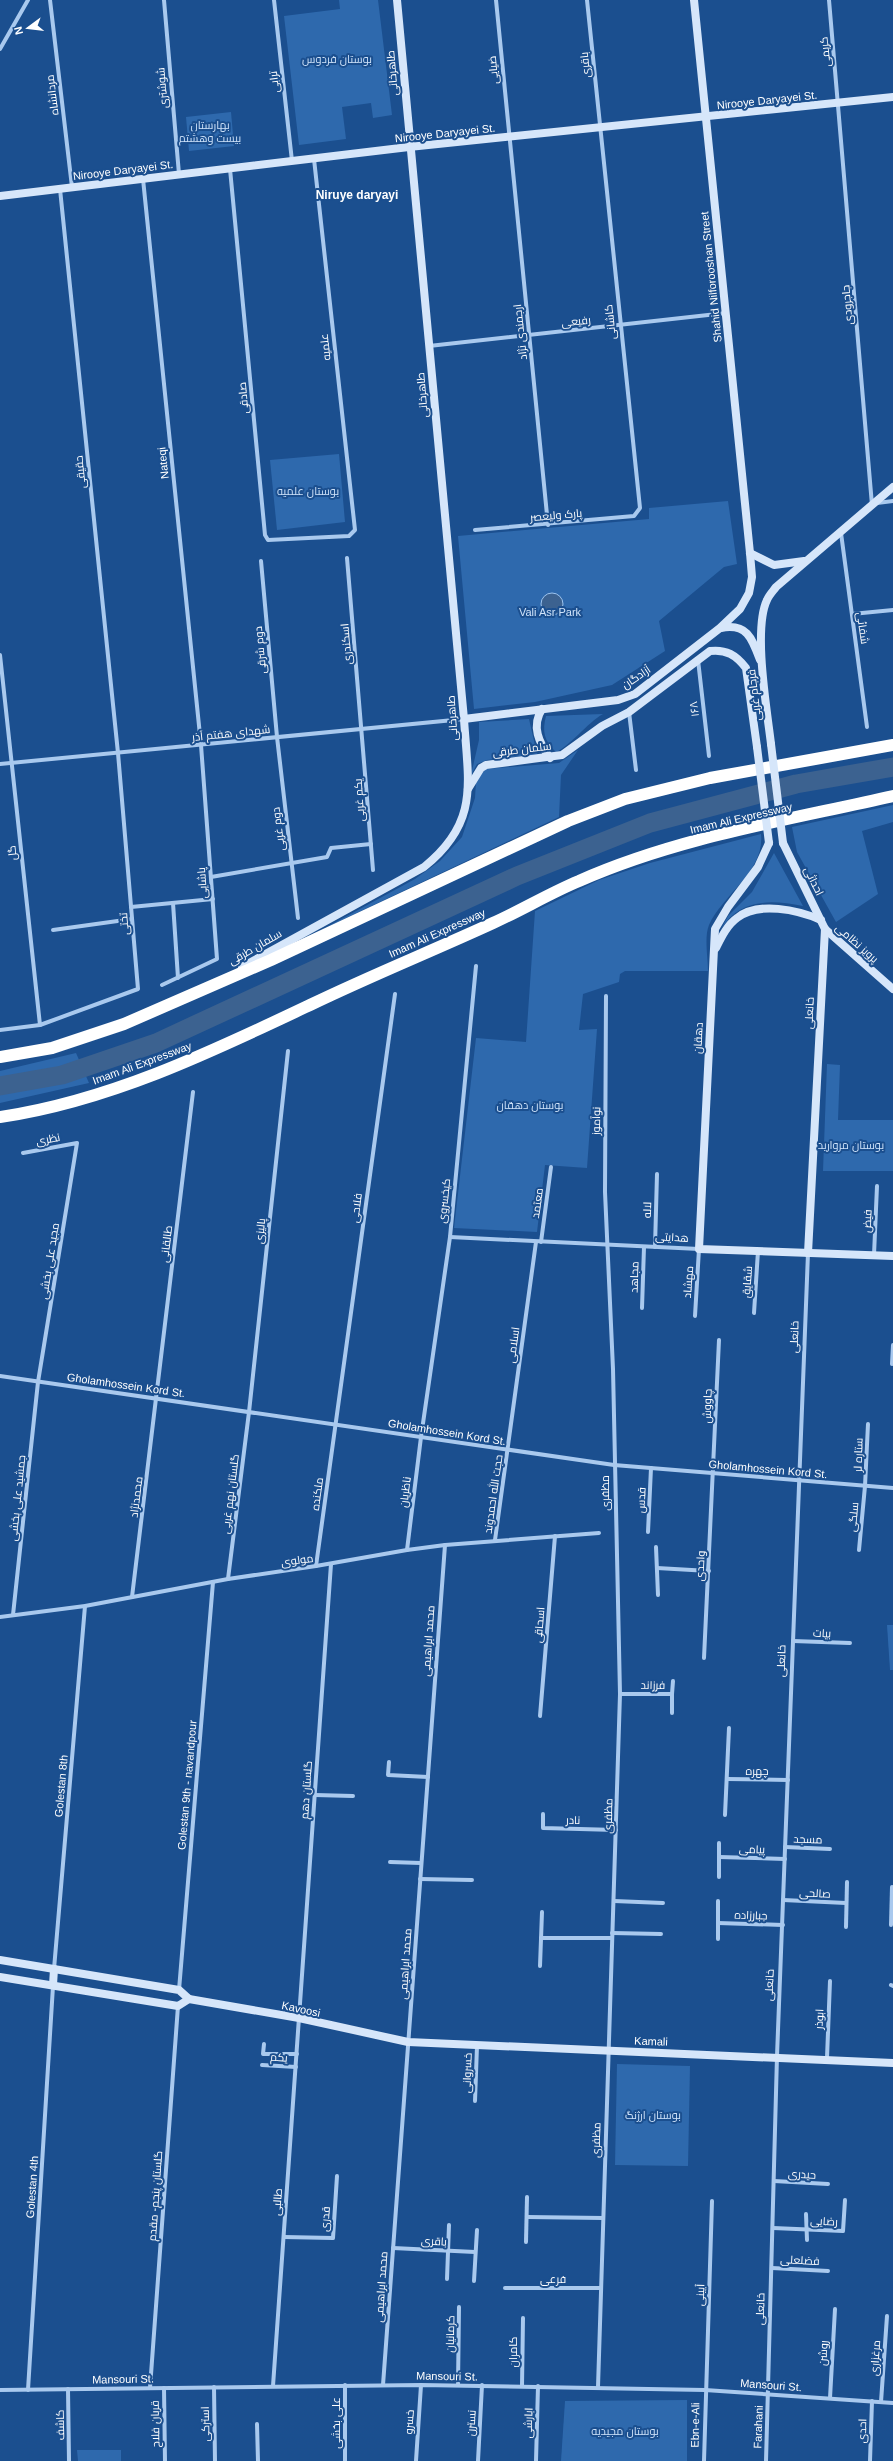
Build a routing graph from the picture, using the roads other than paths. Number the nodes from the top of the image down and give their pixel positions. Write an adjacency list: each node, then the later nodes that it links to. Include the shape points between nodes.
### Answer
1 (21, 0): 10 (street)
2 (50, 0): 23 (street, مردانشاه)
3 (164, 0): 21 (street, شوشتری)
4 (274, 0): 19 (street, ترابی)
5 (397, 0): 17 (main road, طاهرخانی)
6 (496, 0): 16 (street, ضیایی)
7 (587, 0): 15 (street, باقری)
8 (694, 0): 14 (main road, Shahid Nilforooshan Street)
9 (829, 0): 13 (street, کریمی)
10 (27, 2): 11 (street)
11 (0, 49)
12 (893, 97): 13 (main road, Nirooye Daryayei St.)
13 (839, 103): 14 (main road, Nirooye Daryayei St.); 32 (street, جاجرودی)
14 (706, 117): 15 (main road, Nirooye Daryayei St.); 26 (main road, Shahid Nilforooshan Street)
15 (601, 128): 16 (main road, Nirooye Daryayei St.); 27 (street, کاشانی)
16 (509, 138): 17 (main road, Nirooye Daryayei St.); 28 (street, ارجمندی نژاد)
17 (409, 147): 18 (main road, Nirooye Daryayei St.); 29 (main road, طاهرخانی)
18 (314, 159): 19 (main road, Nirooye Daryayei St.); 37 (street, علمیه, via 354,522)
19 (292, 161): 20 (main road, Nirooye Daryayei St.)
20 (230, 168): 21 (main road, Nirooye Daryayei St.); 37 (street, صادقی, via 265,535 268,540)
21 (179, 175): 22 (main road, Nirooye Daryayei St.)
22 (144, 179): 23 (main road, Nirooye Daryayei St.); 55 (street, Nateqi)
23 (72, 187): 24 (main road, Nirooye Daryayei St.)
24 (60, 189): 25 (main road, Nirooye Daryayei St.); 57 (street, حقیقی)
25 (0, 196)
26 (726, 313): 27 (street, رفیعی); 38 (main road, Shahid Nilforooshan Street)
27 (619, 325): 28 (street, رفیعی); 33 (street, کاشانی, via 640,508)
28 (529, 335): 29 (street, رفیعی); 34 (street, ارجمندی نژاد)
29 (428, 346): 51 (main road, طاهرخانی)
30 (893, 487): 32 (main road, فرجام غربی)
31 (893, 501): 32 (street)
32 (873, 504): 36 (main road, فرجام غربی)
33 (638, 513): 34 (street, پارک ولیعصر, via 634,516)
34 (548, 525): 35 (street, پارک ولیعصر)
35 (475, 530)
36 (840, 531): 41 (main road, فرجام غربی); 43 (street, شفائی)
37 (353, 534)
38 (750, 553): 41 (main road, via 774,565); 44 (main road, آزادگان, via 752,577 749,593 740,609)
39 (347, 558): 53 (street, اسکندری)
40 (261, 561): 54 (street, دوم شرقی)
41 (805, 561): 48 (main road, فرجام غربی, via 776,587 767,600 762,630)
42 (893, 610): 43 (street)
43 (852, 614): 52 (street, شفائی)
44 (720, 628): 48 (main road, via 742,628 750,636); 49 (main road, آزادگان, via 635,694 618,700)
45 (0, 655): 60 (street, گل)
46 (739, 659): 47 (main road, سلمان طرقی, via 720,650 710,651); 65 (main road, فرجام غربی, bridge, via 746,668)
47 (698, 660): 50 (main road, سلمان طرقی); 58 (street, ۱۶۸)
48 (762, 665): 66 (main road, فرجام غربی, bridge)
49 (542, 709): 51 (main road, آزادگان); 59 (main road, via 537,717 537,734)
50 (629, 712): 59 (main road, سلمان طرقی, via 602,726 562,755); 62 (street)
51 (464, 719): 53 (street, شهدای هفتم آذر); 63 (main road, طاهرخانی)
52 (867, 727)
53 (363, 729): 54 (street, شهدای هفتم آذر); 67 (street, یکم غربی)
54 (277, 737): 55 (street, شهدای هفتم آذر); 68 (street, دوم غربی)
55 (201, 745): 57 (street, شهدای هفتم آذر); 70 (street, پاشایی)
56 (893, 745): 82 (highway, via 710,778 625,799 568,821 428,888)
57 (118, 753): 60 (street, شهدای هفتم آذر); 73 (street, تختی)
58 (709, 756)
59 (550, 758): 63 (main road, سلمان طرقی, via 486,765 481,768)
60 (12, 763): 61 (street, شهدای هفتم آذر); 87 (street, گل)
61 (0, 764)
62 (636, 770)
63 (468, 789): 82 (main road, سلمان طرقی, via 462,823 442,852 424,867 278,946)
64 (893, 796): 92 (highway, Imam Ali Expressway, via 706,839 619,865 578,881 499,920 205,1054 98,1094 61,1105)
65 (769, 843): 79 (main road, دهقان, via 758,867 719,919 715,929)
66 (783, 843): 76 (main road, احداثی)
67 (371, 844): 68 (street, via 331,848 327,857); 69 (street, یکم غربی)
68 (292, 864): 70 (street); 74 (street, دوم غربی)
69 (373, 870)
70 (211, 878): 71 (street, پاشایی)
71 (213, 899): 72 (street); 81 (street, پاشایی, via 217,959)
72 (173, 903): 73 (street); 81 (street)
73 (131, 907): 75 (street, تختی)
74 (298, 918)
75 (132, 919): 78 (street); 87 (street, تختی, via 138,989)
76 (821, 920): 77 (main road, احداثی); 79 (main road, via 806,914 782,910 747,912 736,918 729,926)
77 (825, 929): 84 (main road, پرویز نظامی); 105 (main road, خانعلی)
78 (53, 930)
79 (714, 953): 103 (main road, دهقان)
80 (476, 966): 98 (street, کیخسروی)
81 (178, 978): 83 (street, پاشایی)
82 (220, 981): 90 (highway, via 124,1024 52,1048)
83 (162, 985)
84 (893, 989)
85 (395, 994): 119 (street, فلاحی)
86 (606, 996): 100 (street, نوآموز, via 605,1192)
87 (40, 1025): 88 (street)
88 (0, 1030)
89 (288, 1051): 117 (street, پالیزی)
90 (0, 1057)
91 (193, 1092): 116 (street, طالقانی)
92 (0, 1117)
93 (77, 1143): 94 (street, نظری); 115 (street, مجید علی بخشی)
94 (23, 1153)
95 (551, 1167): 99 (street, معتمد)
96 (657, 1174): 102 (street, لاله)
97 (877, 1186): 106 (street, فیض)
98 (450, 1237): 99 (street, هدایتی); 120 (street, کیخسروی)
99 (538, 1242): 100 (street, هدایتی); 121 (street, اسلامی)
100 (608, 1245): 101 (street, هدایتی); 122 (street, مظفری)
101 (644, 1247): 102 (street, هدایتی); 108 (street, مجاهد)
102 (655, 1247): 103 (street, هدایتی)
103 (699, 1249): 104 (main road, هدایتی); 110 (street, مهشاد)
104 (758, 1251): 105 (main road, هدایتی); 109 (street, شقایق)
105 (808, 1253): 106 (main road, هدایتی); 125 (street, خانعلی)
106 (874, 1256): 107 (main road, هدایتی)
107 (893, 1256)
108 (642, 1308)
109 (754, 1313)
110 (694, 1316)
111 (719, 1340): 124 (street, چاووش)
112 (893, 1345): 113 (street)
113 (892, 1364)
114 (0, 1376): 115 (street, Gholamhossein Kord St.)
115 (38, 1382): 116 (street, Gholamhossein Kord St.); 145 (street, جمشید علی بخشی)
116 (157, 1399): 117 (street, Gholamhossein Kord St.); 143 (street, محمدنژاد)
117 (249, 1412): 119 (street, Gholamhossein Kord St.); 140 (street, گلستان نهم غربی)
118 (868, 1424): 126 (street, ستاره لر)
119 (335, 1425): 120 (street, Gholamhossein Kord St.); 137 (street, ملکنده)
120 (421, 1437): 121 (street, Gholamhossein Kord St.); 134 (street, ناظریان)
121 (508, 1450): 122 (street, Gholamhossein Kord St.); 131 (street, حجت الله احمدوند)
122 (614, 1465): 123 (street, Gholamhossein Kord St.); 151 (street, مظفری)
123 (651, 1468): 124 (street, Gholamhossein Kord St.); 128 (street, قدس)
124 (714, 1474): 125 (street, Gholamhossein Kord St.); 139 (street, واحدی)
125 (798, 1481): 126 (street, Gholamhossein Kord St.); 147 (street, خانعلی)
126 (865, 1486): 127 (street, Gholamhossein Kord St.); 135 (street, سلگی)
127 (893, 1488)
128 (648, 1532)
129 (599, 1533): 130 (street, مولوی)
130 (555, 1536): 131 (street, مولوی); 154 (street, اسحاقی)
131 (495, 1540): 132 (street, مولوی)
132 (444, 1545): 134 (street, مولوی); 157 (street, محمد ابراهیمی)
133 (656, 1547): 138 (street)
134 (408, 1550): 136 (street, مولوی)
135 (859, 1550)
136 (331, 1564): 137 (street, مولوی); 160 (street, گلستان دهم)
137 (316, 1566): 140 (street, مولوی)
138 (657, 1568): 139 (street); 142 (street)
139 (708, 1571): 149 (street, واحدی)
140 (228, 1579): 141 (street, مولوی)
141 (213, 1582): 143 (street, مولوی); 198 (street, Golestan 9th - navandpour)
142 (658, 1595)
143 (132, 1597): 144 (street, مولوی)
144 (85, 1606): 145 (street, مولوی); 194 (street, Golestan 8th)
145 (13, 1616): 146 (street, مولوی)
146 (0, 1617)
147 (793, 1641): 148 (street, بیات); 159 (street, خانعلی)
148 (850, 1643)
149 (704, 1658)
150 (673, 1681): 152 (street, فرزاند)
151 (620, 1694): 152 (street, فرزاند); 164 (street, مظفری)
152 (672, 1694): 153 (street)
153 (672, 1713)
154 (540, 1716)
155 (729, 1728): 158 (street)
156 (389, 1762): 157 (street, via 388,1775)
157 (428, 1777): 171 (street, محمد ابراهیمی)
158 (727, 1780): 159 (street, چهره); 163 (street)
159 (788, 1780): 166 (street, خانعلی)
160 (315, 1795): 161 (street); 201 (street, گلستان دهم)
161 (353, 1796)
162 (543, 1814): 164 (street, نادر, via 543,1828)
163 (725, 1815)
164 (616, 1830): 178 (street, مظفری)
165 (719, 1843): 168 (street)
166 (785, 1847): 167 (street, مسجد); 169 (street, خانعلی)
167 (830, 1849)
168 (719, 1857): 169 (street, پیامی); 172 (street)
169 (785, 1859): 177 (street, خانعلی)
170 (390, 1862): 171 (street)
171 (421, 1863): 173 (street, محمد ابراهیمی)
172 (720, 1877)
173 (420, 1878): 174 (street); 202 (street, محمد ابراهیمی)
174 (472, 1880)
175 (847, 1882): 182 (street)
176 (892, 1887): 180 (street)
177 (784, 1900): 182 (street, صالحی); 185 (street, خانعلی)
178 (614, 1901): 181 (street); 189 (street, مظفری)
179 (718, 1901): 184 (street)
180 (893, 1902): 186 (street)
181 (663, 1903)
182 (846, 1903): 187 (street)
183 (542, 1912): 190 (street)
184 (718, 1923): 185 (street, جبارزاده); 191 (street)
185 (783, 1925): 207 (street, خانعلی)
186 (891, 1925)
187 (846, 1927)
188 (661, 1934): 189 (street)
189 (612, 1935): 190 (street); 205 (street, مظفری)
190 (541, 1938): 193 (street)
191 (718, 1939)
192 (0, 1960): 194 (main road)
193 (540, 1966)
194 (54, 1969): 197 (main road); 198 (main road)
195 (0, 1977): 197 (main road)
196 (830, 1981): 208 (street, ابوذر)
197 (53, 1985): 200 (main road); 256 (street, Golestan 4th)
198 (179, 1990): 199 (main road)
199 (189, 1999): 200 (main road); 201 (main road, Kavoosi)
200 (178, 2006): 252 (street, گلستان پنجم- مقدم)
201 (299, 2018): 202 (main road, Kavoosi); 206 (street, طالبی)
202 (408, 2042): 204 (main road, Kamali); 229 (street, محمد ابراهیمی)
203 (264, 2044): 206 (street, via 263,2054)
204 (477, 2046): 205 (main road, Kamali); 212 (street, خسروانی)
205 (608, 2050): 207 (main road, Kamali); 221 (street, مظفری)
206 (297, 2054): 211 (street, طالبی)
207 (777, 2056): 208 (main road, Kamali); 214 (street, خانعلی)
208 (827, 2058): 209 (main road, Kamali)
209 (893, 2062)
210 (262, 2065): 211 (street, یکم)
211 (296, 2068): 226 (street, طالبی)
212 (475, 2101)
213 (337, 2176): 226 (street, قدری, via 333,2238)
214 (774, 2181): 215 (street, حیدری); 223 (street, خانعلی)
215 (828, 2184)
216 (527, 2196): 220 (street)
217 (845, 2200): 224 (street, رضایی, via 843,2231)
218 (712, 2201): 257 (street, آیینی)
219 (806, 2214): 224 (street)
220 (527, 2216): 221 (street); 228 (street)
221 (603, 2218): 237 (street, مظفری)
222 (450, 2225): 230 (street)
223 (773, 2228): 224 (street, رضایی); 232 (street, خانعلی)
224 (806, 2229): 227 (street)
225 (477, 2230): 231 (street)
226 (284, 2237): 246 (street, طالبی)
227 (807, 2240)
228 (526, 2242)
229 (393, 2248): 230 (street, باقری); 243 (street, محمد ابراهیمی)
230 (448, 2251): 231 (street, باقری); 234 (street)
231 (475, 2252): 235 (street)
232 (772, 2268): 233 (street, فضلعلی); 258 (street, خانعلی)
233 (828, 2271)
234 (446, 2279)
235 (474, 2281)
236 (505, 2288): 237 (street, فرعی)
237 (601, 2288): 251 (street, مظفری)
238 (459, 2307): 245 (street, کرمانیان)
239 (835, 2309): 259 (street, روشن)
240 (887, 2316): 261 (street, مرغزاری)
241 (523, 2318): 248 (street, کامران)
242 (345, 2385): 243 (street, Mansouri St.); 246 (street, Mansouri St.); 268 (street, علی بخشی)
243 (383, 2385): 244 (street, Mansouri St.)
244 (420, 2385): 245 (street, Mansouri St.); 269 (street, خسرو)
245 (458, 2385): 247 (street, Mansouri St.)
246 (273, 2386): 250 (street, Mansouri St.)
247 (482, 2386): 248 (street, Mansouri St.); 270 (street, نسترن)
248 (522, 2386): 249 (street, Mansouri St.)
249 (538, 2386): 251 (street, Mansouri St.); 271 (street, ابارشی)
250 (214, 2387): 253 (street, Mansouri St.); 266 (street, استرکی)
251 (598, 2387): 257 (street, Mansouri St.)
252 (150, 2388): 253 (street, Mansouri St.); 254 (street, Mansouri St.)
253 (164, 2388): 265 (street, قربان فلاح)
254 (68, 2389): 256 (street, Mansouri St.); 264 (street, کاشف)
255 (0, 2390): 256 (street, Mansouri St.)
256 (28, 2390)
257 (705, 2390): 258 (street, Mansouri St.); 272 (street, Ebn-e-Ali)
258 (768, 2394): 259 (street, Mansouri St.); 273 (street, Farahani)
259 (830, 2398): 260 (street, Mansouri St.)
260 (872, 2401): 261 (street, Mansouri St.); 274 (street, احدی)
261 (881, 2402): 262 (street, Mansouri St.)
262 (893, 2403)
263 (257, 2424): 267 (street)
264 (69, 2461)
265 (165, 2461)
266 (215, 2461)
267 (258, 2461)
268 (345, 2461)
269 (416, 2461)
270 (478, 2461)
271 (536, 2461)
272 (704, 2461)
273 (766, 2461)
274 (870, 2461)

